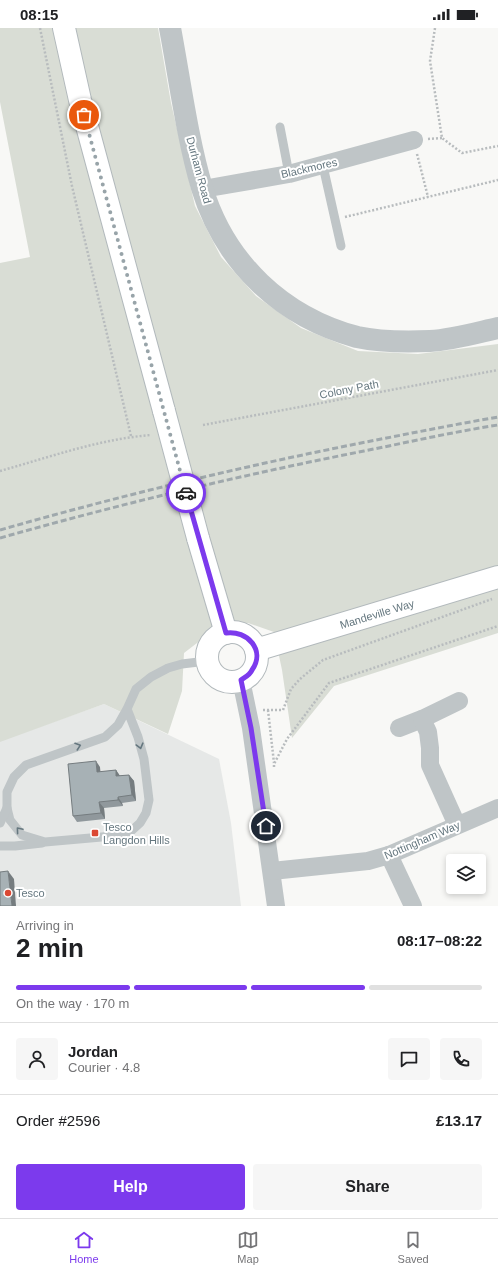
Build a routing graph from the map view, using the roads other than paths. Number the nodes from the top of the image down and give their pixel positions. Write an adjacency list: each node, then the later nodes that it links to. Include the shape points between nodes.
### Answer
1 (64, 28): 11 (main road, bridge, via 80,100)
2 (170, 28): 7 (street, Durham Road, via 192,147)
3 (280, 127): 6 (lane)
4 (414, 140): 5 (street, Blackmores)
5 (323, 166): 6 (street, Blackmores); 8 (lane)
6 (289, 174): 7 (street, Blackmores)
7 (203, 189): 9 (street, Durham Road, via 220,232 244,267 272,295 313,321 358,337 410,342 432,341)
8 (341, 246)
9 (498, 328)
10 (498, 577): 12 (main road, Mandeville Way)
11 (226, 633): 12 (main road, via 240,633 249,639); 13 (main road, via 210,644)
12 (256, 650): 14 (main road, via 257,657 253,670)
13 (207, 661): 14 (main road, via 219,679 232,682); 16 (lane, via 182,664 150,677 136,689)
14 (241, 680): 26 (street, via 251,728)
15 (459, 701): 17 (street)
16 (127, 709): 19 (lane, one-way to 16, via 7,792 14,777 26,765 105,737 118,725); 23 (lane, one-way to 23, via 144,759 149,800 140,823 130,832 113,836)
17 (422, 719): 18 (street); 22 (street, via 428,732 430,765)
18 (399, 728)
19 (7, 808): 21 (lane); 23 (lane, one-way to 19, via 22,835 10,820)
20 (498, 808): 22 (street, Nottingham Way)
21 (0, 823)
22 (457, 825): 25 (street, Nottingham Way)
23 (45, 842): 24 (lane)
24 (0, 846)
25 (389, 855): 26 (street, Nottingham Way, via 347,864); 28 (street)
26 (272, 871): 27 (street)
27 (276, 906)
28 (413, 906)

